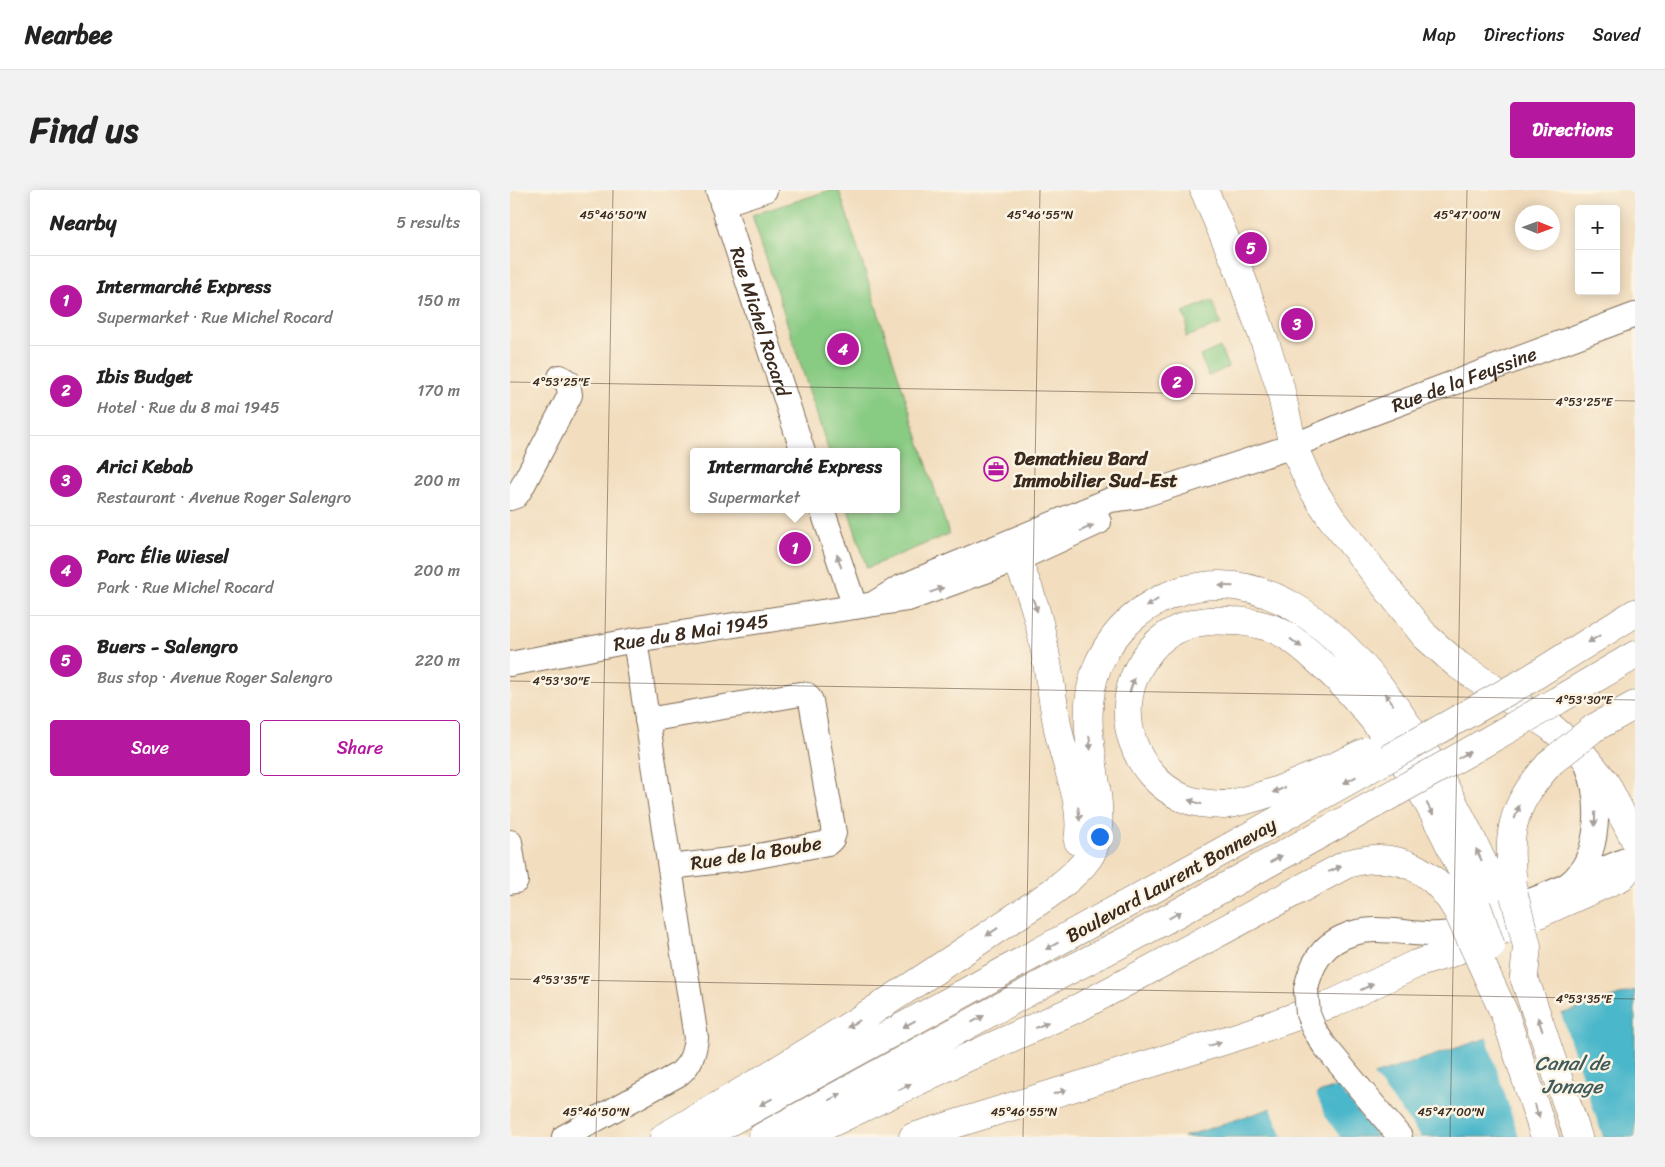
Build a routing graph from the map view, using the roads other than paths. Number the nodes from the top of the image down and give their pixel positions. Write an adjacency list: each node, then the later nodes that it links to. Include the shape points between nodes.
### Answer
1 (765, 190): 3 (street)
2 (1204, 190): 6 (main road, via 1238,268 1265,342 1280,387)
3 (720, 197): 7 (street, Rue Michel Rocard)
4 (1635, 315): 6 (street, Rue de la Feyssine)
5 (560, 377): 8 (street, via 568,382 570,395 522,487 516,496)
6 (1293, 446): 10 (street, Rue du 8 Mai 1945, via 1140,496 1118,514); 19 (main road, via 1312,488 1332,519 1425,636 1458,665 1551,727)
7 (802, 448)
8 (510, 498)
9 (824, 513): 11 (street, one-way to 9)
10 (1016, 549): 11 (street, Rue du 8 Mai 1945, via 931,592); 26 (main road, one-way to 26, via 1041,622 1058,731 1080,816 1078,840)
11 (864, 606): 13 (street, Rue du 8 Mai 1945)
12 (1635, 614): 17 (main road, Boulevard Laurent Bonnevay, one-way to 17, bridge)
13 (635, 640): 15 (street, Rue du 8 Mai 1945); 18 (street, Rue de la Boube)
14 (1635, 654): 32 (main road, Boulevard Laurent Bonnevay, one-way to 14, bridge, via 1234,882 1463,755)
15 (510, 664)
16 (1635, 705): 28 (main road, one-way to 16, bridge, via 1510,849 1511,828 1520,801 1530,786 1551,762 1594,728)
17 (1484, 706): 28 (main road, one-way to 28, bridge, via 1460,706 1319,774 1255,799 1224,805 1203,804 1184,798 1158,782 1136,751 1128,726 1127,704 1143,661 1161,639 1184,626 1226,620 1275,630 1305,650 1348,689 1365,710 1407,768 1451,848); 31 (main road, Boulevard Laurent Bonnevay, one-way to 31, bridge)
18 (647, 720): 24 (street, Rue de la Boube); 24 (street, Rue de la Boube, via 807,695 811,701 834,833 828,843 747,858)
19 (1583, 755): 20 (main road, via 1605,782); 27 (street, one-way to 27, via 1592,776 1596,799 1591,850 1569,883)
20 (1635, 840)
21 (510, 842): 25 (street, via 516,881)
22 (1635, 856): 27 (street)
23 (1635, 861): 34 (main road, one-way to 23, via 1246,1034 1334,1003 1416,964 1451,953 1621,877)
24 (670, 867): 29 (street, Rue de la Boube, via 696,1038 694,1054 679,1074)
25 (510, 882)
26 (1061, 884): 28 (main road, one-way to 26, via 1479,852 1428,757 1369,673 1351,652 1298,608 1254,590 1234,586 1197,586 1166,596 1142,609 1117,635 1098,664 1088,706 1098,831 1090,856); 30 (main road, one-way to 30, via 909,989)
27 (1559, 888): 35 (street, bridge, via 1458,932 1422,934 1374,929 1344,937 1321,953 1312,966 1306,990 1308,1014 1324,1045)
28 (1487, 903): 33 (main road, one-way to 28, via 1080,1007 1347,864 1375,859 1406,864 1427,874 1441,886); 36 (main road, one-way to 36, bridge, via 1505,1015); 37 (main road, one-way to 28, bridge, via 1524,977 1527,946)
29 (564, 1137)
30 (664, 1137)
31 (702, 1137)
32 (762, 1137)
33 (802, 1137)
34 (913, 1137)
35 (1400, 1137)
36 (1545, 1137)
37 (1578, 1137)

